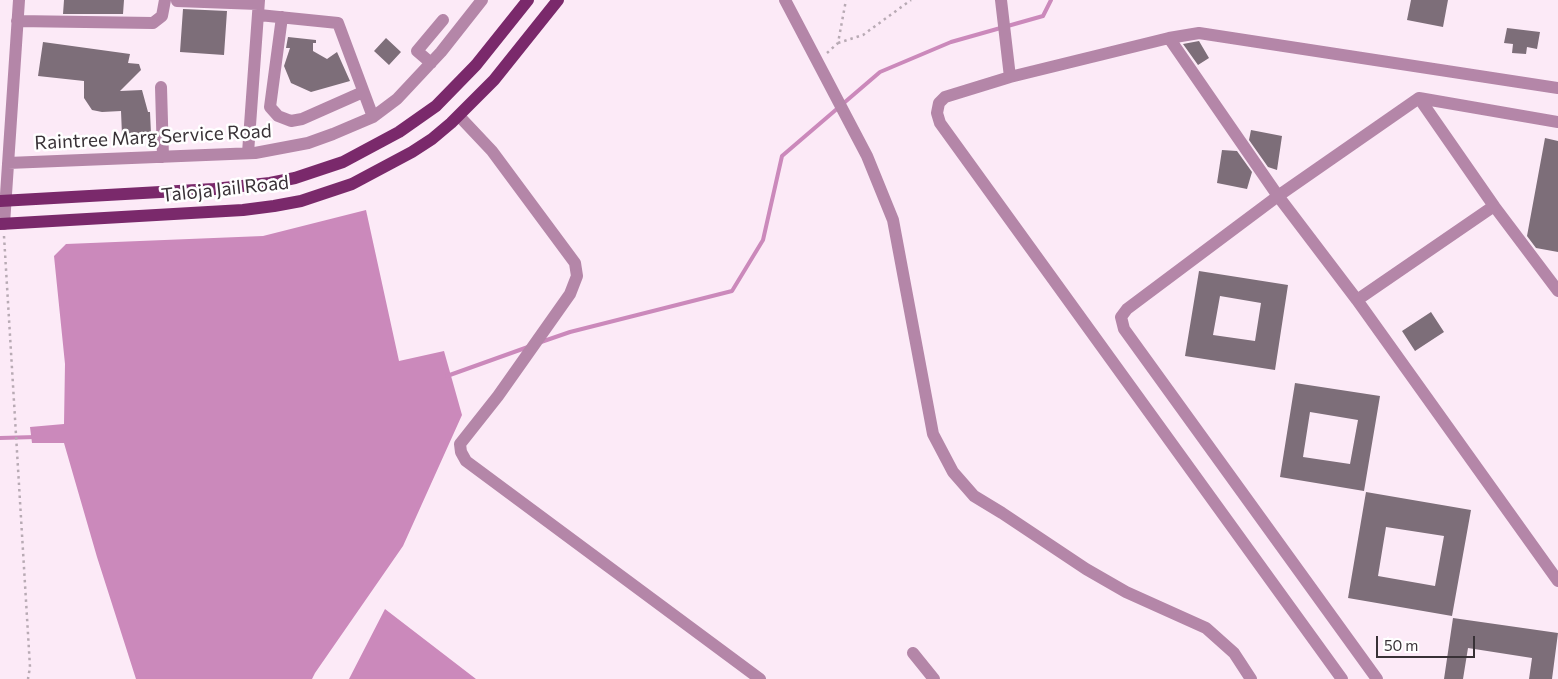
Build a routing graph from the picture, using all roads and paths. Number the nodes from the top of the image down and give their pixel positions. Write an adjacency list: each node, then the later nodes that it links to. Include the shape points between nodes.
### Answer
1 (19, 0): 13 (street)
2 (482, 0): 17 (street, Raintree Marg Service Road)
3 (528, 0): 30 (main road, Taloja Jail Road, via 476,65 436,106 399,132 343,162 295,178 251,185)
4 (558, 0): 23 (main road, Taloja Jail Road, via 494,80)
5 (785, 0): 16 (street)
6 (846, 0): 15 (path)
7 (911, 0): 15 (path, via 863,35)
8 (1001, 0): 18 (street)
9 (171, 1): 10 (street); 13 (street, via 162,16 152,23)
10 (259, 6): 11 (street); 26 (street)
11 (282, 17): 21 (street, via 338,23); 21 (street, via 270,107 278,116 291,121 302,119)
12 (443, 20): 17 (street, via 417,51)
13 (17, 21): 28 (street)
14 (1169, 38): 18 (street); 20 (street, via 1199,33); 29 (street)
15 (838, 43): 16 (path)
16 (817, 61): 40 (street, via 868,156 893,220 933,434 953,472 974,496 1086,569 1126,592 1206,628 1234,652)
17 (431, 64): 24 (street, Raintree Marg Service Road, via 398,99)
18 (1010, 77): 41 (street, via 945,97 937,113 940,123)
19 (161, 86): 27 (street)
20 (1558, 88)
21 (363, 92): 24 (street)
22 (1419, 98): 25 (street); 29 (street); 31 (street)
23 (459, 116): 32 (main road, Taloja Jail Road, via 432,139 378,171 352,184 301,201 215,212); 38 (street, via 492,151 575,263 577,276 570,294 530,352 460,444 461,452 466,461)
24 (373, 117): 26 (street, Raintree Marg Service Road, via 308,143)
25 (1558, 122)
26 (248, 153): 27 (street, Raintree Marg Service Road)
27 (163, 157): 28 (street, Raintree Marg Service Road)
28 (8, 163): 30 (street)
29 (1278, 196): 34 (street); 42 (street, via 1127,309 1121,317 1122,324)
30 (3, 201): 32 (street)
31 (1494, 206): 33 (street); 34 (street)
32 (2, 224): 37 (path, via 30,657)
33 (1558, 291)
34 (1357, 300): 35 (street)
35 (1558, 581)
36 (913, 653): 39 (street)
37 (28, 679)
38 (760, 679)
39 (934, 679)
40 (1251, 679)
41 (1342, 679)
42 (1376, 679)

